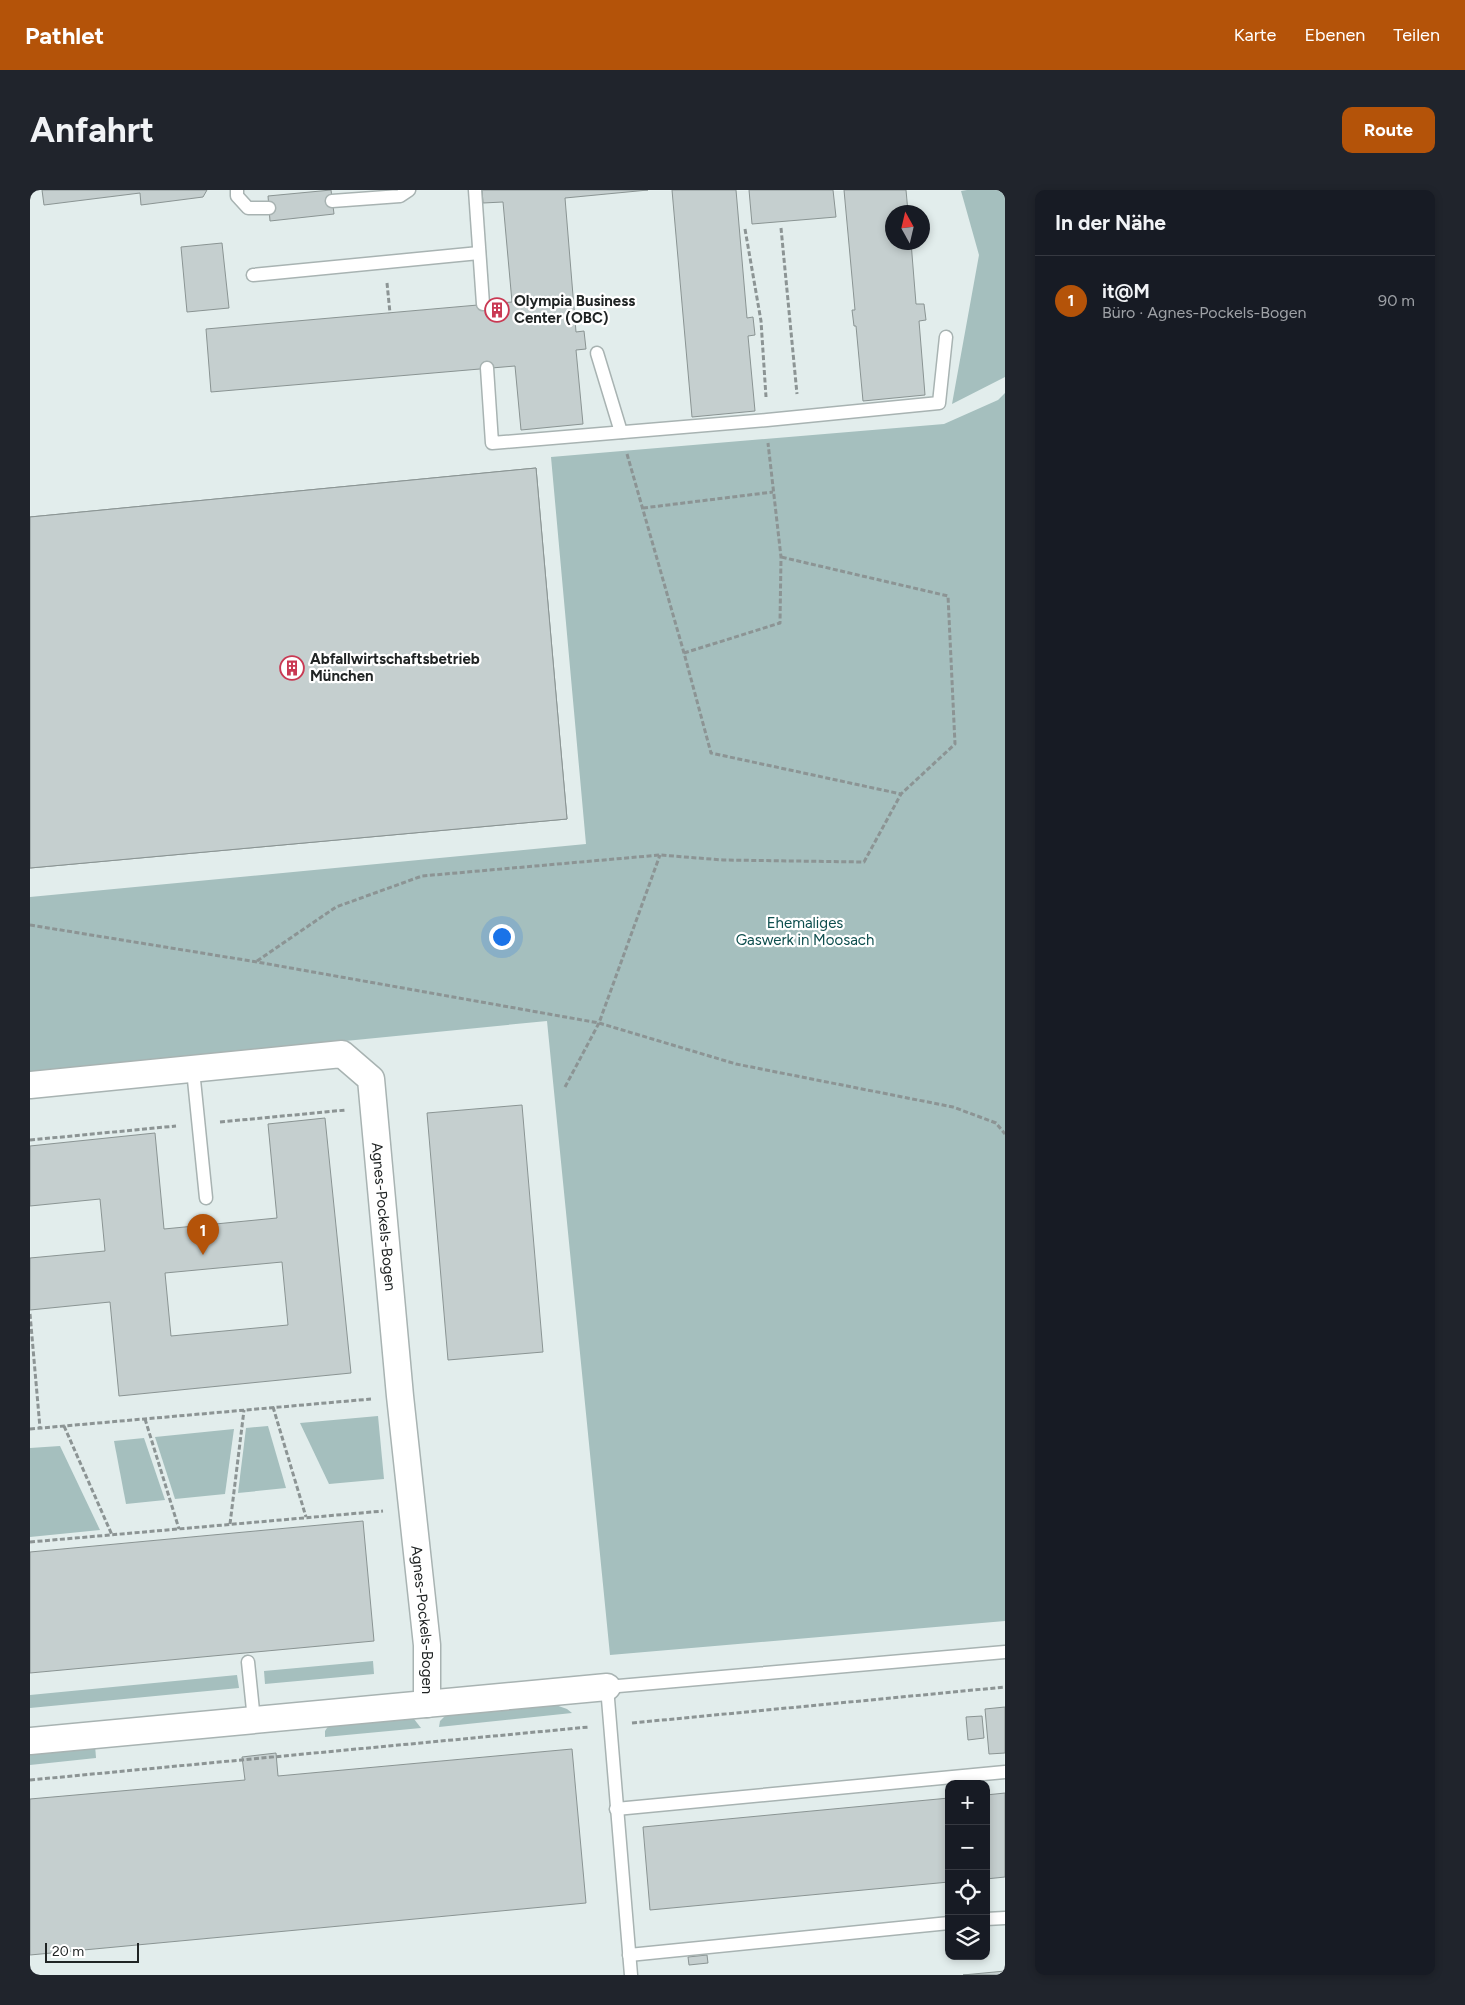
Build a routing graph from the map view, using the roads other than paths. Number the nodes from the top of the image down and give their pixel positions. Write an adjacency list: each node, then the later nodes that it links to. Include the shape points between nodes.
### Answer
1 (237, 190): 5 (lane, via 237,196 248,208)
2 (409, 190): 4 (lane, via 400,196)
3 (475, 190): 6 (lane)
4 (332, 201)
5 (269, 208)
6 (479, 253): 7 (lane); 8 (lane)
7 (253, 275)
8 (483, 304)
9 (946, 337): 12 (lane, via 939,403)
10 (597, 352): 12 (lane)
11 (487, 368): 12 (lane, via 492,443)
12 (621, 432)
13 (193, 1070): 14 (street, Agnes-Pockels-Bogen); 15 (lane); 19 (street, Agnes-Pockels-Bogen, via 342,1054 371,1079 426,1645)
14 (30, 1085)
15 (206, 1198)
16 (1005, 1652): 18 (lane)
17 (248, 1662): 20 (lane)
18 (607, 1688): 19 (street, Agnes-Pockels-Bogen); 23 (lane)
19 (427, 1704): 20 (street, Agnes-Pockels-Bogen)
20 (254, 1720): 21 (street, Agnes-Pockels-Bogen)
21 (30, 1741)
22 (1005, 1772): 23 (lane)
23 (616, 1809): 27 (lane)
24 (1005, 1918): 25 (lane)
25 (990, 1919)
26 (945, 1923): 27 (lane)
27 (630, 1955): 28 (lane)
28 (631, 1975)

